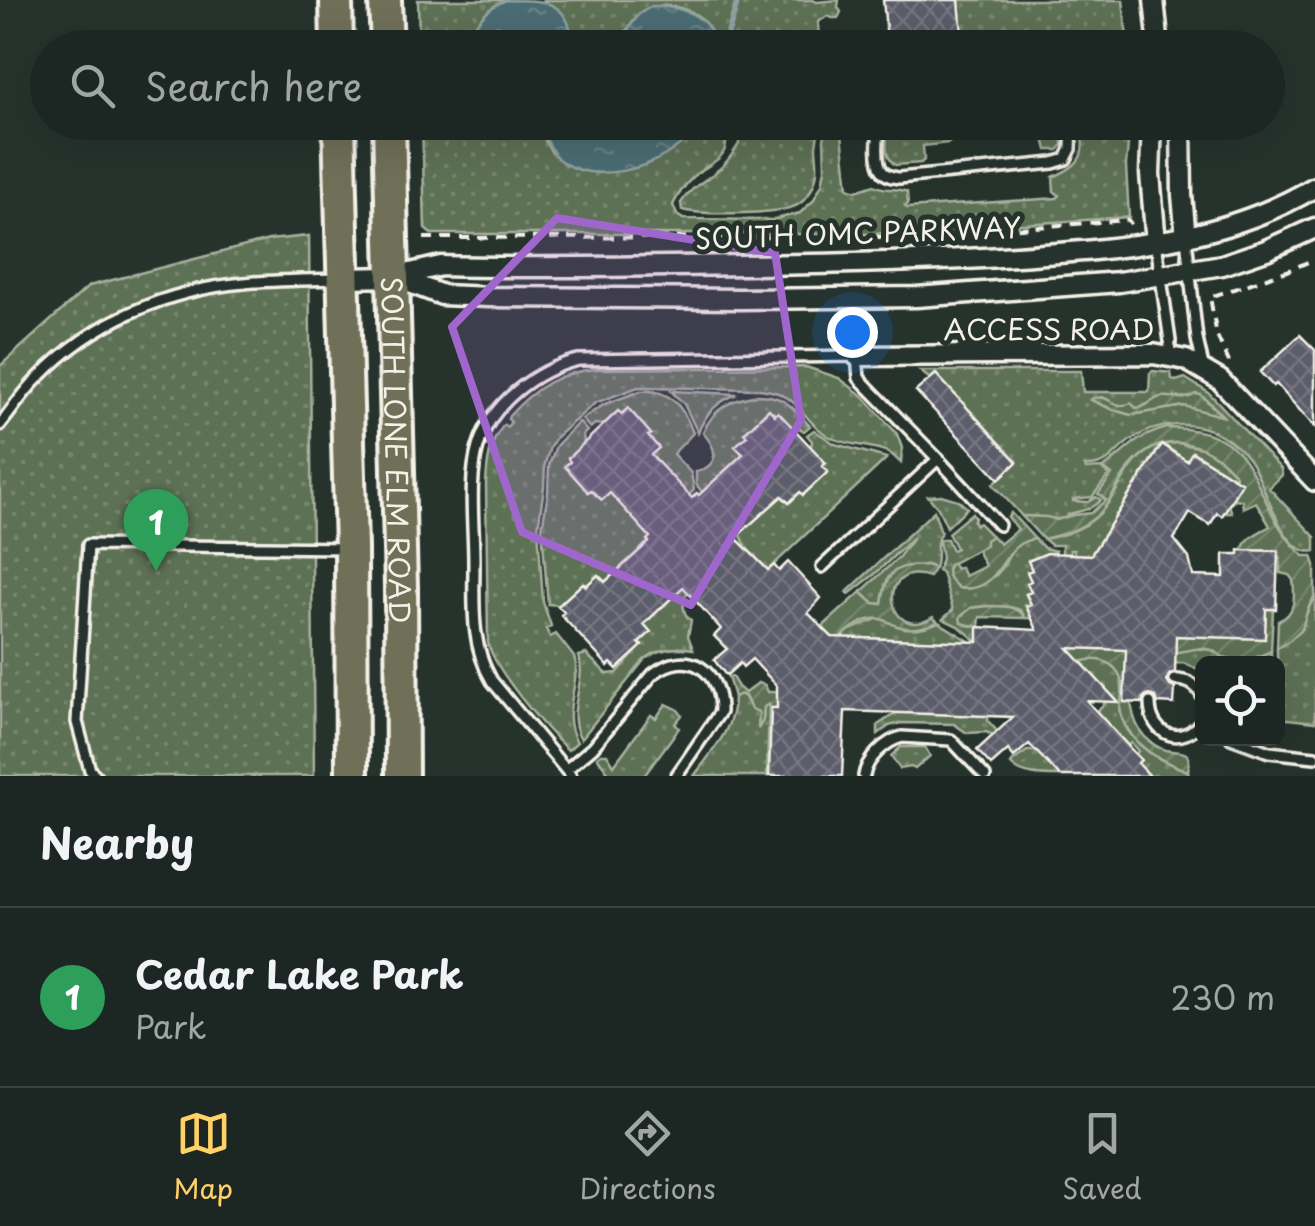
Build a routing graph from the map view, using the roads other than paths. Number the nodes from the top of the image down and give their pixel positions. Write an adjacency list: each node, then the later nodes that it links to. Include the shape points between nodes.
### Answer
1 (336, 0): 4 (main road)
2 (385, 0): 5 (main road)
3 (1154, 0): 6 (street)
4 (337, 30)
5 (386, 30)
6 (1157, 30)
7 (340, 140): 20 (main road, SOUTH LONE ELM ROAD)
8 (389, 140): 19 (main road, SOUTH LONE ELM ROAD)
9 (877, 140): 10 (lane, via 881,169 899,178 1053,163 1066,159)
10 (1072, 140)
11 (1151, 140): 16 (street)
12 (1180, 140): 15 (street)
13 (1315, 188): 15 (street, SOUTH OMC PARKWAY, via 1244,222)
14 (1315, 228): 17 (street, SOUTH OMC PARKWAY, via 1237,260)
15 (1186, 238): 16 (street, SOUTH OMC PARKWAY); 17 (lane)
16 (1156, 243): 18 (lane); 19 (street, SOUTH OMC PARKWAY, via 866,264 442,266)
17 (1189, 270): 18 (street, SOUTH OMC PARKWAY); 23 (lane)
18 (1160, 275): 19 (street, SOUTH OMC PARKWAY, via 916,297 741,299 489,298 442,295); 22 (lane)
19 (393, 277): 20 (street, SOUTH OMC PARKWAY); 39 (main road, SOUTH LONE ELM ROAD)
20 (344, 278): 24 (lane, via 242,283 137,309 66,352); 28 (main road, SOUTH LONE ELM ROAD)
21 (857, 356): 22 (street, ACCESS ROAD); 25 (lane, via 859,378); 36 (lane, via 578,360 528,382 492,419 474,477 475,636 492,681)
22 (1169, 356): 23 (street, ACCESS ROAD)
23 (1204, 369): 26 (street, ACCESS ROAD)
24 (0, 425)
25 (938, 459): 27 (lane); 29 (lane)
26 (1314, 478)
27 (1000, 525)
28 (351, 548): 37 (lane, via 88,544 77,722); 38 (main road, SOUTH LONE ELM ROAD)
29 (822, 567)
30 (1175, 680): 31 (lane)
31 (1195, 686)
32 (1150, 703): 33 (lane, via 1156,726 1172,736)
33 (1195, 728)
34 (1252, 746): 35 (lane)
35 (1315, 757)
36 (569, 773): 40 (lane, via 652,674 685,662 714,679 720,712)
37 (96, 776)
38 (352, 776)
39 (402, 776)
40 (676, 776)
41 (864, 776): 42 (lane, via 867,763 902,738 951,740)
42 (985, 776)

